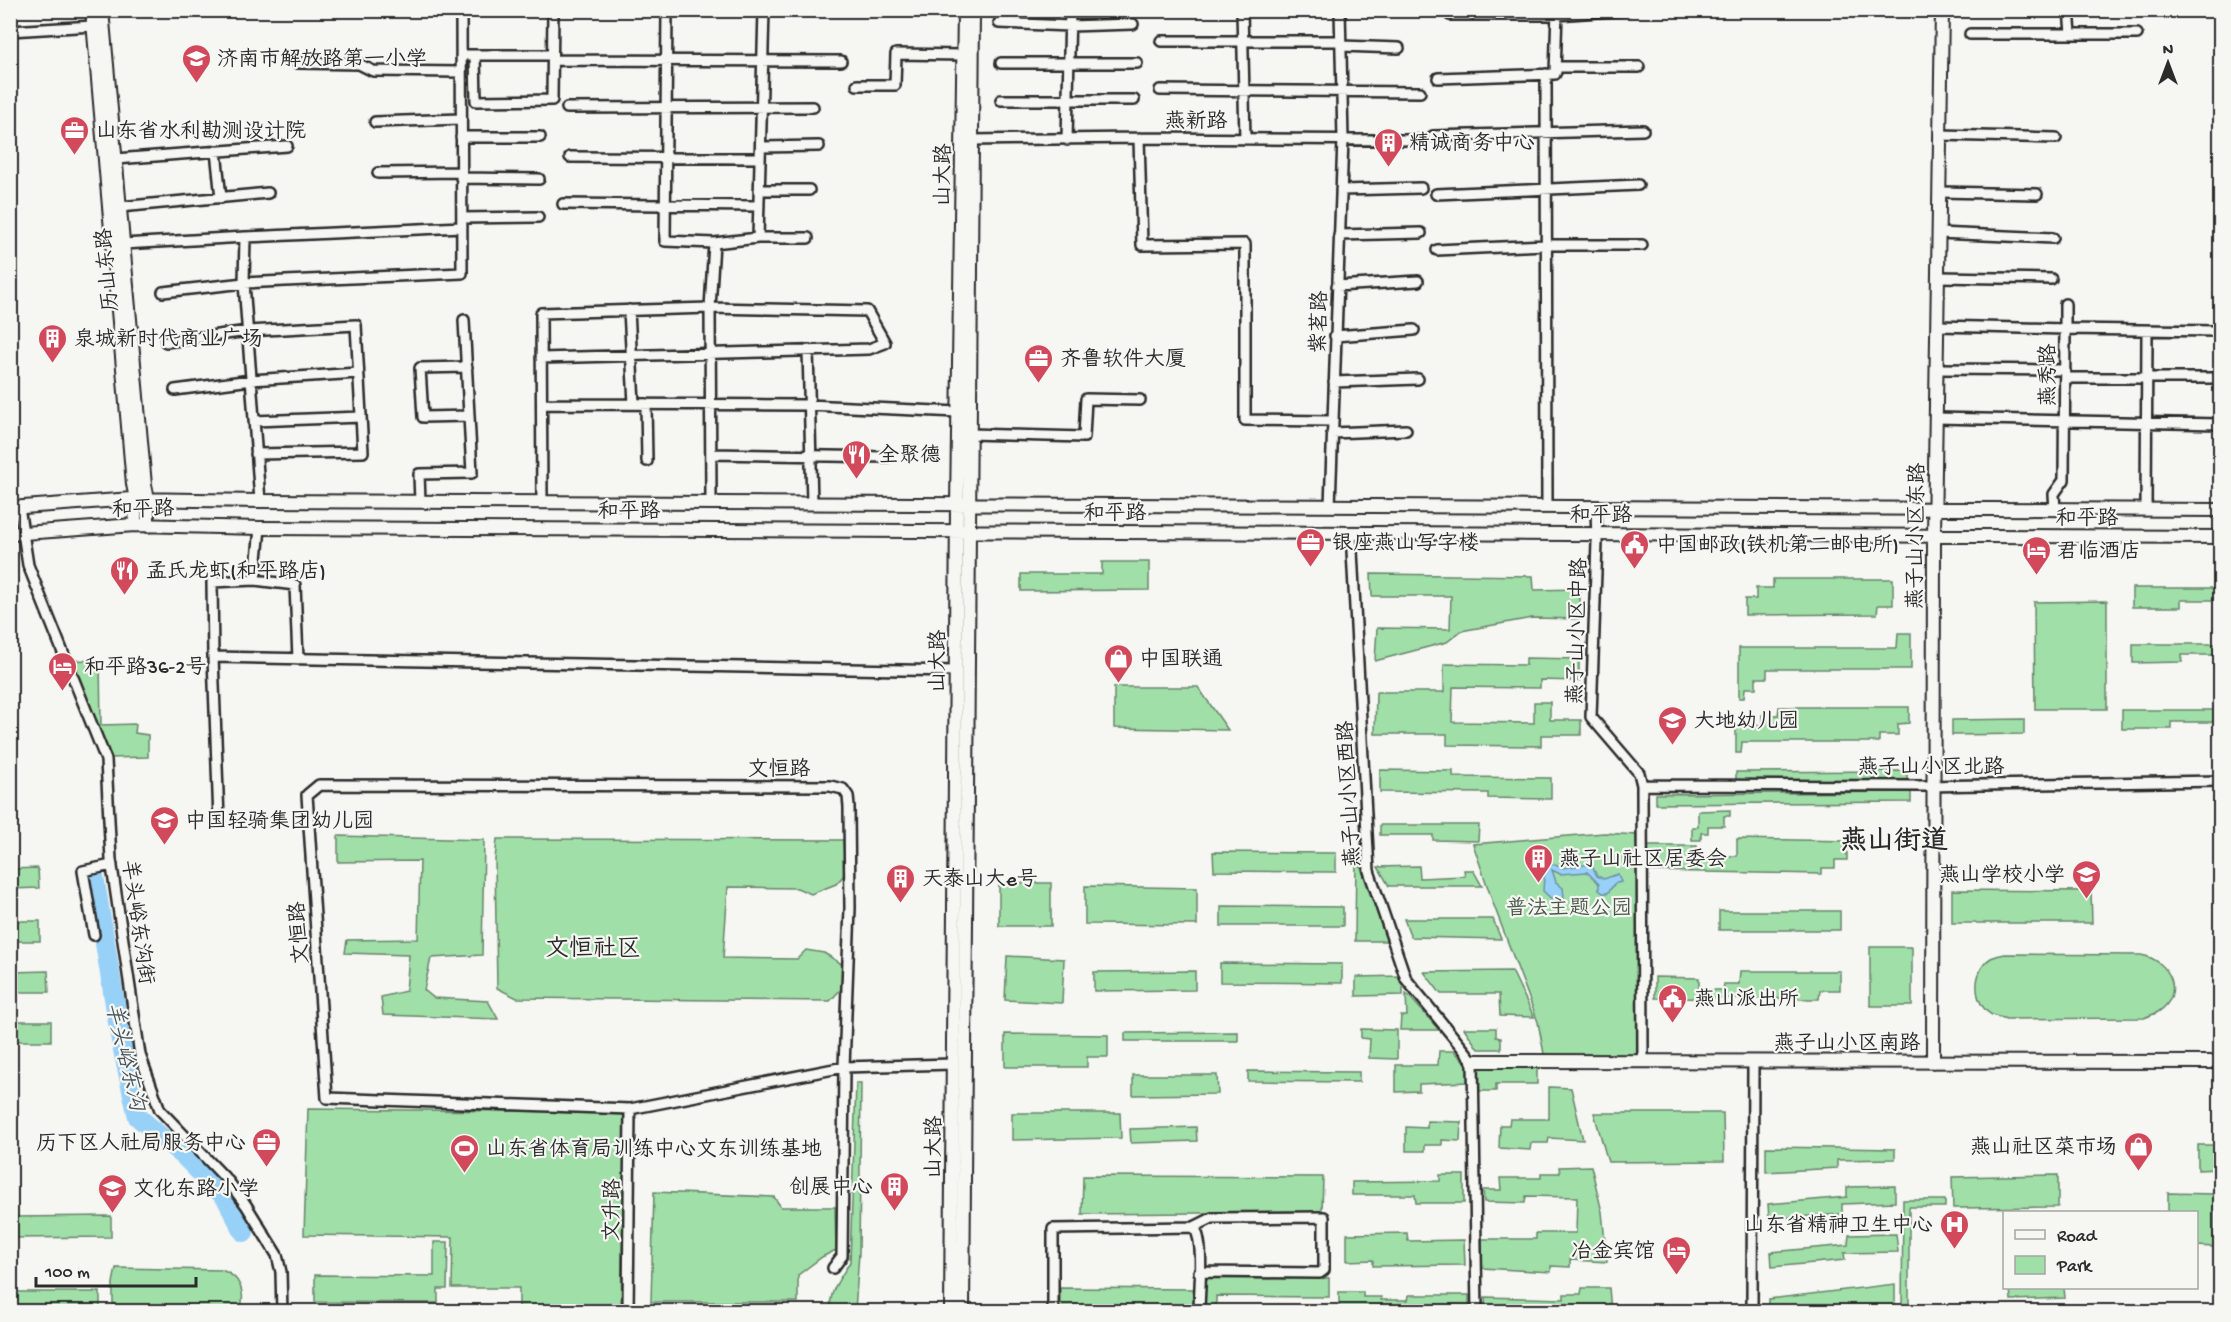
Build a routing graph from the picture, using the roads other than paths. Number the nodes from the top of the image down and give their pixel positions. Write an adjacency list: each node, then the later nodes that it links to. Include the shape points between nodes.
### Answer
1 (92, 10): 19 (main road, 历山东路)
2 (102, 10): 79 (main road, 历山东路)
3 (461, 10): 29 (street)
4 (553, 10): 32 (street)
5 (667, 10): 33 (street)
6 (764, 10): 34 (street)
7 (964, 10): 31 (main road, 山大路)
8 (973, 10): 69 (main road, 山大路)
9 (1070, 10): 20 (street)
10 (1242, 10): 26 (street)
11 (1340, 10): 27 (street, 紫茗路)
12 (1450, 10): 16 (street, via 1450,15)
13 (1626, 10): 16 (street)
14 (1942, 10): 61 (main road, 燕子山小区东路)
15 (2070, 10): 22 (street)
16 (1557, 13): 40 (street)
17 (999, 23): 20 (street)
18 (1133, 24): 20 (street)
19 (93, 26): 21 (street); 167 (main road, 历山东路, via 133,484)
20 (1070, 26): 38 (street)
21 (10, 31)
22 (2071, 33): 23 (street); 24 (street)
23 (1970, 34)
24 (2137, 34)
25 (1161, 41): 26 (street)
26 (1242, 41): 27 (street); 47 (street)
27 (1341, 43): 28 (street); 48 (street, 紫茗路)
28 (1399, 48)
29 (461, 55): 30 (street); 42 (street)
30 (475, 55): 32 (street); 32 (street, via 476,101 552,100)
31 (963, 55): 45 (street, via 896,54 895,86); 150 (main road, 山大路)
32 (553, 57): 33 (street)
33 (667, 60): 34 (street); 56 (street)
34 (762, 60): 35 (street); 53 (street)
35 (841, 61)
36 (297, 63): 42 (street, via 359,64 373,71)
37 (1002, 63): 38 (street)
38 (1069, 63): 39 (street); 51 (street)
39 (1137, 63)
40 (1556, 67): 41 (street); 43 (street, via 1556,74)
41 (1639, 67)
42 (461, 72): 57 (street)
43 (1546, 74): 44 (street); 60 (street)
44 (1438, 78)
45 (857, 86)
46 (1160, 90): 47 (street)
47 (1243, 91): 48 (street); 66 (street)
48 (1342, 91): 49 (street); 68 (street, 紫茗路)
49 (1420, 92)
50 (1001, 100): 51 (street)
51 (1068, 100): 52 (street); 70 (street)
52 (1134, 100)
53 (762, 107): 54 (street); 56 (street); 74 (street)
54 (813, 107)
55 (567, 108): 56 (street)
56 (666, 109): 77 (street)
57 (461, 119): 58 (street); 62 (street)
58 (375, 122)
59 (1643, 130): 60 (street)
60 (1546, 133): 63 (street); 85 (street)
61 (1940, 135): 67 (street); 89 (main road, 燕子山小区东路)
62 (461, 136): 64 (street); 81 (street)
63 (1433, 136)
64 (540, 137)
65 (1139, 138): 66 (street, 燕新路); 70 (street, 燕新路); 155 (street, via 1142,244 1245,244 1245,420)
66 (1245, 138): 68 (street, 燕新路)
67 (2056, 138)
68 (1343, 139): 71 (street, 燕新路); 88 (street, 紫茗路)
69 (972, 140): 70 (street, 燕新路); 161 (main road, 山大路)
70 (1067, 140)
71 (1420, 140)
72 (287, 146): 75 (street)
73 (819, 146): 74 (street)
74 (761, 147): 78 (street)
75 (216, 151): 79 (street); 93 (street)
76 (570, 157): 77 (street)
77 (665, 158): 78 (street); 95 (street)
78 (760, 158): 86 (street)
79 (116, 159): 97 (main road, 历山东路)
80 (378, 173): 81 (street)
81 (461, 175): 82 (street); 99 (street)
82 (538, 179)
83 (1638, 184): 85 (street)
84 (1421, 188): 88 (street)
85 (1546, 189): 91 (street); 109 (street)
86 (759, 190): 87 (street); 96 (street)
87 (809, 190)
88 (1341, 190): 102 (street, 紫茗路)
89 (1940, 192): 92 (street); 101 (main road, 燕子山小区东路)
90 (268, 193): 93 (street)
91 (1436, 194)
92 (2037, 194)
93 (221, 198): 97 (street)
94 (563, 204): 95 (street)
95 (664, 204): 96 (street); 107 (street, via 665,241)
96 (759, 206): 104 (street)
97 (120, 207): 108 (main road, 历山东路)
98 (537, 216): 99 (street)
99 (462, 223): 103 (street); 115 (street, via 462,273)
100 (1421, 233): 102 (street)
101 (1938, 234): 106 (street); 112 (main road, 燕子山小区东路)
102 (1339, 235): 116 (street, 紫茗路)
103 (244, 237): 108 (street); 115 (street)
104 (758, 238): 105 (street); 107 (street)
105 (808, 238)
106 (2053, 238)
107 (714, 243): 119 (street)
108 (123, 244): 167 (main road, 历山东路, via 143,462)
109 (1546, 245): 110 (street); 111 (street); 176 (street)
110 (1642, 245)
111 (1437, 250)
112 (1939, 277): 113 (street); 122 (main road, 燕子山小区东路)
113 (2051, 279)
114 (1418, 282): 116 (street)
115 (244, 283): 117 (street); 127 (street)
116 (1337, 286): 128 (street, 紫茗路)
117 (163, 292)
118 (2065, 304): 123 (street)
119 (710, 308): 120 (street); 130 (street, via 867,311 885,344 869,349); 131 (street)
120 (629, 310): 132 (street); 133 (street, via 541,313)
121 (464, 320): 134 (street)
122 (1938, 326): 123 (street, 燕秀路); 135 (main road, 燕子山小区东路)
123 (2065, 329): 125 (street); 137 (street, 燕秀路)
124 (1414, 330): 128 (street)
125 (2147, 331): 126 (street); 140 (street)
126 (2217, 331)
127 (248, 332): 129 (street); 136 (street, via 356,325); 141 (street)
128 (1335, 336): 142 (street, 紫茗路)
129 (166, 342)
130 (808, 350): 131 (street); 149 (street)
131 (710, 352): 132 (street); 148 (street)
132 (631, 355): 133 (street); 146 (street)
133 (541, 358): 145 (street)
134 (467, 367): 151 (street); 151 (street, via 420,368 423,417)
135 (1937, 369): 137 (street); 153 (main road, 燕子山小区东路)
136 (358, 373): 141 (street); 152 (street)
137 (2065, 374): 140 (street); 156 (street, 燕秀路)
138 (2217, 378): 140 (street)
139 (1418, 379): 142 (street)
140 (2147, 379): 157 (street)
141 (251, 380): 143 (street); 154 (street)
142 (1334, 382): 155 (street, 紫茗路)
143 (175, 390)
144 (1140, 400): 161 (street, via 1086,399 1084,437)
145 (542, 404): 146 (street); 170 (street)
146 (634, 404): 147 (street)
147 (646, 404): 148 (street); 166 (street)
148 (711, 405): 149 (street); 163 (street)
149 (808, 405): 150 (street); 164 (street)
150 (958, 412): 173 (main road, 山大路)
151 (469, 416): 169 (street, via 472,473 419,474)
152 (361, 417): 154 (street); 162 (street, via 363,452)
153 (1936, 418): 156 (street); 178 (main road, 燕子山小区东路)
154 (254, 421): 162 (street)
155 (1332, 421): 160 (street, 紫茗路)
156 (2065, 421): 157 (street); 179 (street, 燕秀路, via 2064,480 2054,494)
157 (2147, 423): 158 (street); 180 (street)
158 (2220, 424)
159 (1407, 430): 160 (street)
160 (1332, 433): 174 (street, 紫茗路)
161 (970, 435): 173 (main road, 山大路)
162 (256, 454): 168 (street)
163 (711, 454): 164 (street); 171 (street)
164 (809, 456): 165 (street); 172 (street)
165 (887, 457)
166 (647, 461)
167 (142, 499): 168 (main road, 和平路); 175 (main road, 和平路); 182 (main road, 历山东路)
168 (260, 501): 169 (main road, 和平路)
169 (420, 502): 170 (main road, 和平路)
170 (542, 502): 171 (main road, 和平路)
171 (711, 503): 172 (main road, 和平路)
172 (812, 503): 173 (main road, 和平路)
173 (963, 504): 174 (main road, 和平路); 184 (main road, 山大路); 185 (main road, 山大路)
174 (1330, 506): 176 (main road, 和平路)
175 (15, 507): 187 (street, 羊头峪东沟街)
176 (1547, 507): 177 (main road, 和平路)
177 (1596, 507): 178 (main road, 和平路); 188 (street, 燕子山小区中路)
178 (1935, 508): 179 (main road, 和平路); 189 (main road, 燕子山小区东路)
179 (2055, 509): 180 (main road, 和平路)
180 (2146, 510): 181 (main road, 和平路)
181 (2220, 510)
182 (142, 526): 183 (main road, 和平路); 187 (main road, 和平路)
183 (260, 528): 184 (main road, 和平路); 191 (street)
184 (957, 531): 185 (main road, 和平路); 194 (main road, 山大路)
185 (970, 531): 186 (main road, 和平路); 215 (main road, 山大路)
186 (1351, 532): 188 (main road, 和平路); 201 (street, 燕子山小区西路, via 1369,871 1406,979)
187 (17, 534): 199 (street, 羊头峪东沟街, via 106,760)
188 (1597, 534): 189 (main road, 和平路); 197 (street, 燕子山小区中路, via 1592,717 1639,773)
189 (1934, 535): 190 (main road, 和平路); 196 (main road, 燕子山小区东路)
190 (2220, 537)
191 (255, 580): 192 (street, via 212,582); 193 (street, via 296,585)
192 (213, 657): 193 (street); 198 (street)
193 (298, 659): 194 (street)
194 (956, 671): 206 (main road, 山大路)
195 (2220, 781): 196 (street, 燕子山小区北路)
196 (1934, 784): 197 (street, 燕子山小区北路); 204 (main road, 燕子山小区东路)
197 (1642, 785): 202 (street, 燕子山小区中路)
198 (219, 820)
199 (112, 865): 200 (street, via 84,871); 212 (street, 羊头峪东沟街, via 140,1055 160,1110 228,1181 277,1255)
200 (94, 935)
201 (1473, 1061): 202 (main road, 燕子山小区南路); 218 (street)
202 (1643, 1062): 203 (main road, 燕子山小区南路)
203 (1753, 1062): 204 (main road, 燕子山小区南路); 219 (street)
204 (1933, 1062): 205 (main road, 燕子山小区南路)
205 (2220, 1062)
206 (953, 1064): 207 (street, 文恒路); 214 (main road, 山大路)
207 (844, 1068): 208 (street, 文恒路); 208 (street, 文恒路, via 850,908 848,796 843,789 319,785 307,795 327,1098); 210 (street, via 842,1256)
208 (630, 1109): 213 (street, 文升路)
209 (1194, 1227): 211 (street, via 1198,1232); 211 (street, via 1212,1218 1324,1216 1324,1270 1320,1273); 216 (street, via 1053,1229)
210 (833, 1268)
211 (1199, 1272): 217 (street)
212 (282, 1311)
213 (628, 1311)
214 (951, 1311)
215 (963, 1311)
216 (1053, 1311)
217 (1199, 1311)
218 (1477, 1311)
219 (1752, 1311)

